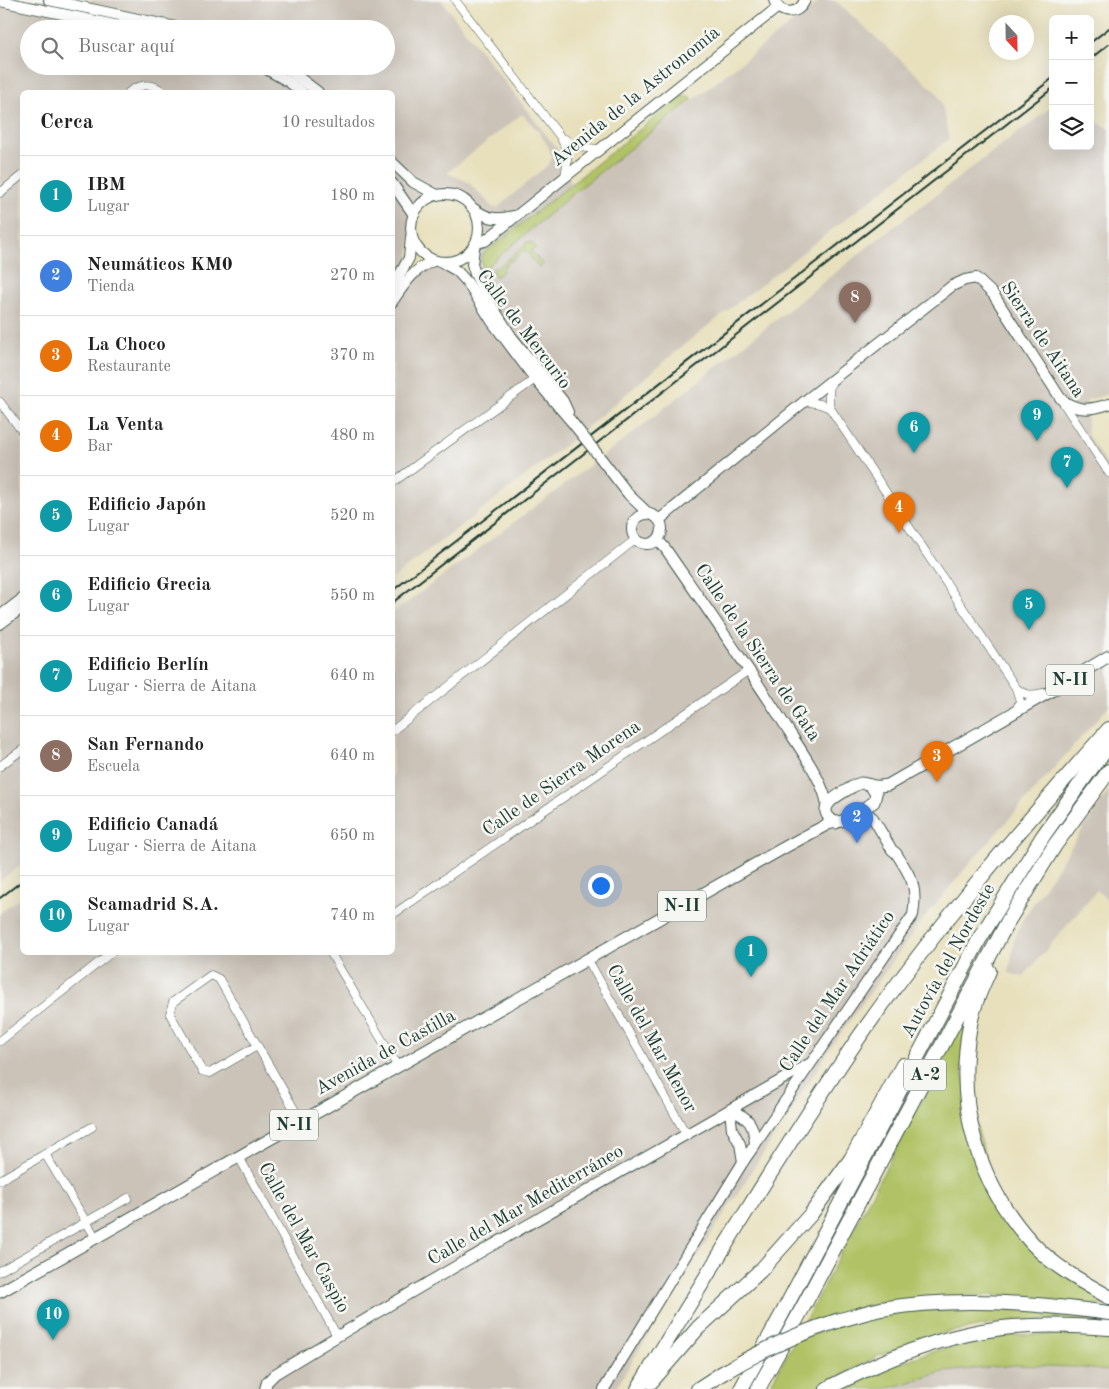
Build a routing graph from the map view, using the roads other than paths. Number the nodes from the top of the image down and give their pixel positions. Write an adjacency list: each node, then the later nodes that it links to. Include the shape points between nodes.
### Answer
1 (49, 0): 7 (street)
2 (455, 0): 14 (street)
3 (805, 0): 5 (street, via 795,11 786,12)
4 (0, 1): 6 (street)
5 (776, 4): 15 (street, Avenida de la Astronomía)
6 (91, 20)
7 (143, 20)
8 (277, 75): 12 (street)
9 (296, 75): 13 (street)
10 (133, 90): 11 (street, via 148,85)
11 (160, 90)
12 (299, 90)
13 (315, 90)
14 (559, 135): 15 (street, via 577,147); 18 (street, via 568,154)
15 (599, 150): 18 (street, Avenida de la Astronomía)
16 (395, 165): 23 (street, via 413,182)
17 (20, 177): 20 (street)
18 (564, 177): 26 (street, Avenida de la Astronomía)
19 (20, 183): 20 (street)
20 (9, 186): 22 (street)
21 (395, 187): 25 (street)
22 (0, 193)
23 (437, 195): 24 (street, via 459,197); 25 (street, via 420,205)
24 (474, 209): 26 (street, via 492,218); 28 (street, via 480,228)
25 (414, 214): 27 (street)
26 (517, 215): 28 (street, Avenida de la Astronomía)
27 (411, 233): 29 (street, via 423,254); 30 (street, via 409,258)
28 (475, 245): 29 (street, via 455,262); 32 (street, Calle de Mercurio, via 472,264 475,274 502,322)
29 (438, 262): 31 (street, via 420,268 408,278); 33 (street, Calle de Mercurio, via 457,271 467,282)
30 (395, 283)
31 (395, 298)
32 (531, 360): 33 (street); 35 (street, Calle de Mercurio)
33 (535, 379): 35 (street); 41 (street, Calle de Mercurio); 44 (street)
34 (832, 380): 36 (street, Sierra de Aitana, via 952,286 976,278 993,294); 37 (street); 40 (street, via 828,400)
35 (554, 389): 41 (street, Calle de Mercurio)
36 (1061, 400): 39 (street, via 1079,408); 43 (street, Sierra de Aitana)
37 (805, 401): 40 (street); 46 (street)
38 (0, 402): 42 (street)
39 (1109, 404)
40 (830, 408): 56 (street)
41 (571, 421): 45 (street, Calle de Mercurio, bridge)
42 (20, 428)
43 (1109, 473)
44 (395, 481)
45 (629, 495): 46 (street); 47 (street)
46 (654, 517): 47 (street, via 640,516); 49 (street, via 662,525)
47 (635, 520): 48 (street, via 632,533)
48 (636, 539): 49 (street, via 646,544); 59 (street)
49 (658, 540): 55 (street, Calle de la Sierra de Gata)
50 (20, 601): 52 (street)
51 (20, 609): 53 (street)
52 (0, 616)
53 (0, 624)
54 (1109, 656): 57 (main road, N-II)
55 (749, 670): 66 (street, Calle de la Sierra de Gata); 75 (street, Calle de Sierra Morena)
56 (1016, 688): 57 (street, via 1028,695); 58 (street, via 1020,701)
57 (1053, 690): 58 (main road, N-II)
58 (1016, 711): 65 (main road, N-II, via 888,784); 68 (street, N-II, via 1005,722)
59 (395, 729)
60 (1109, 729): 106 (highway, via 972,889 861,1036 762,1187)
61 (1109, 747): 76 (highway, Autovía del Nordeste / A-2, via 1043,836)
62 (20, 751): 63 (street)
63 (0, 766)
64 (1109, 771): 73 (highway, Autovía del Nordeste / A-2)
65 (870, 784): 67 (main road, N-II, via 858,784); 68 (main road, via 876,794)
66 (823, 788): 67 (street); 69 (street, Calle de la Sierra de Gata)
67 (841, 794): 69 (main road, N-II, via 829,801)
68 (875, 801): 70 (main road, N-II); 74 (street, Calle del Mar Adriático, via 878,816)
69 (826, 809): 71 (main road); 72 (main road, Avenida de Castilla / N-II, via 821,818)
70 (860, 812): 71 (main road, N-II); 74 (street, Calle del Mar Adriático, via 873,818)
71 (836, 823): 72 (main road, Avenida de Castilla / N-II)
72 (789, 845): 79 (main road, Avenida de Castilla / N-II)
73 (1055, 845): 100 (highway, via 977,999 965,1063 967,1110 991,1186 1008,1212 1032,1243 1052,1261); 110 (highway, Autovía del Nordeste / A-2, via 984,964)
74 (896, 853): 82 (street, Calle del Mar Adriático, via 911,878 915,892 912,915)
75 (395, 913)
76 (980, 938): 107 (highway, via 948,984 851,1159 811,1214 761,1270 698,1328); 109 (highway, Autovía del Nordeste / A-2)
77 (108, 955): 80 (street)
78 (335, 955): 83 (street)
79 (588, 960): 83 (main road, Avenida de Castilla / N-II); 89 (street, Calle del Mar Menor)
80 (0, 1041)
81 (257, 1046): 81 (street, via 219,979 211,975 173,1002 170,1014 202,1071 210,1073); 85 (street)
82 (811, 1062): 84 (street, Calle del Mar Mediterráneo); 90 (street, Calle del Mar Adriático)
83 (398, 1067): 85 (main road, Avenida de Castilla / N-II)
84 (730, 1110): 86 (street, Calle del Mar Mediterráneo); 88 (street); 90 (street, via 751,1124)
85 (301, 1121): 92 (main road, Avenida de Castilla / N-II)
86 (705, 1124): 88 (street); 89 (street, Calle del Mar Mediterráneo)
87 (92, 1127): 91 (street)
88 (732, 1129): 93 (street, via 740,1144)
89 (686, 1134): 103 (street, Calle del Mar Mediterráneo)
90 (755, 1145): 93 (street, Calle del Mar Adriático)
91 (45, 1154): 94 (street); 96 (street)
92 (239, 1157): 97 (main road, Avenida de Castilla / N-II); 103 (street, Calle del Mar Caspio)
93 (743, 1162): 105 (street, Calle del Mar Adriático)
94 (0, 1180)
95 (128, 1198): 96 (street)
96 (87, 1222): 97 (street); 98 (street)
97 (96, 1238): 99 (main road, Avenida de Castilla / N-II)
98 (0, 1271)
99 (0, 1292)
100 (1109, 1297)
101 (1109, 1313): 108 (highway, bridge, via 1061,1306 969,1302 879,1309 811,1329 781,1342)
102 (1109, 1328): 111 (highway, via 1038,1326 970,1333 883,1361)
103 (337, 1336): 104 (street, Calle del Mar Mediterráneo, via 275,1374)
104 (265, 1389)
105 (604, 1389)
106 (638, 1389)
107 (645, 1389)
108 (698, 1389)
109 (741, 1389)
110 (758, 1389)
111 (827, 1389)

